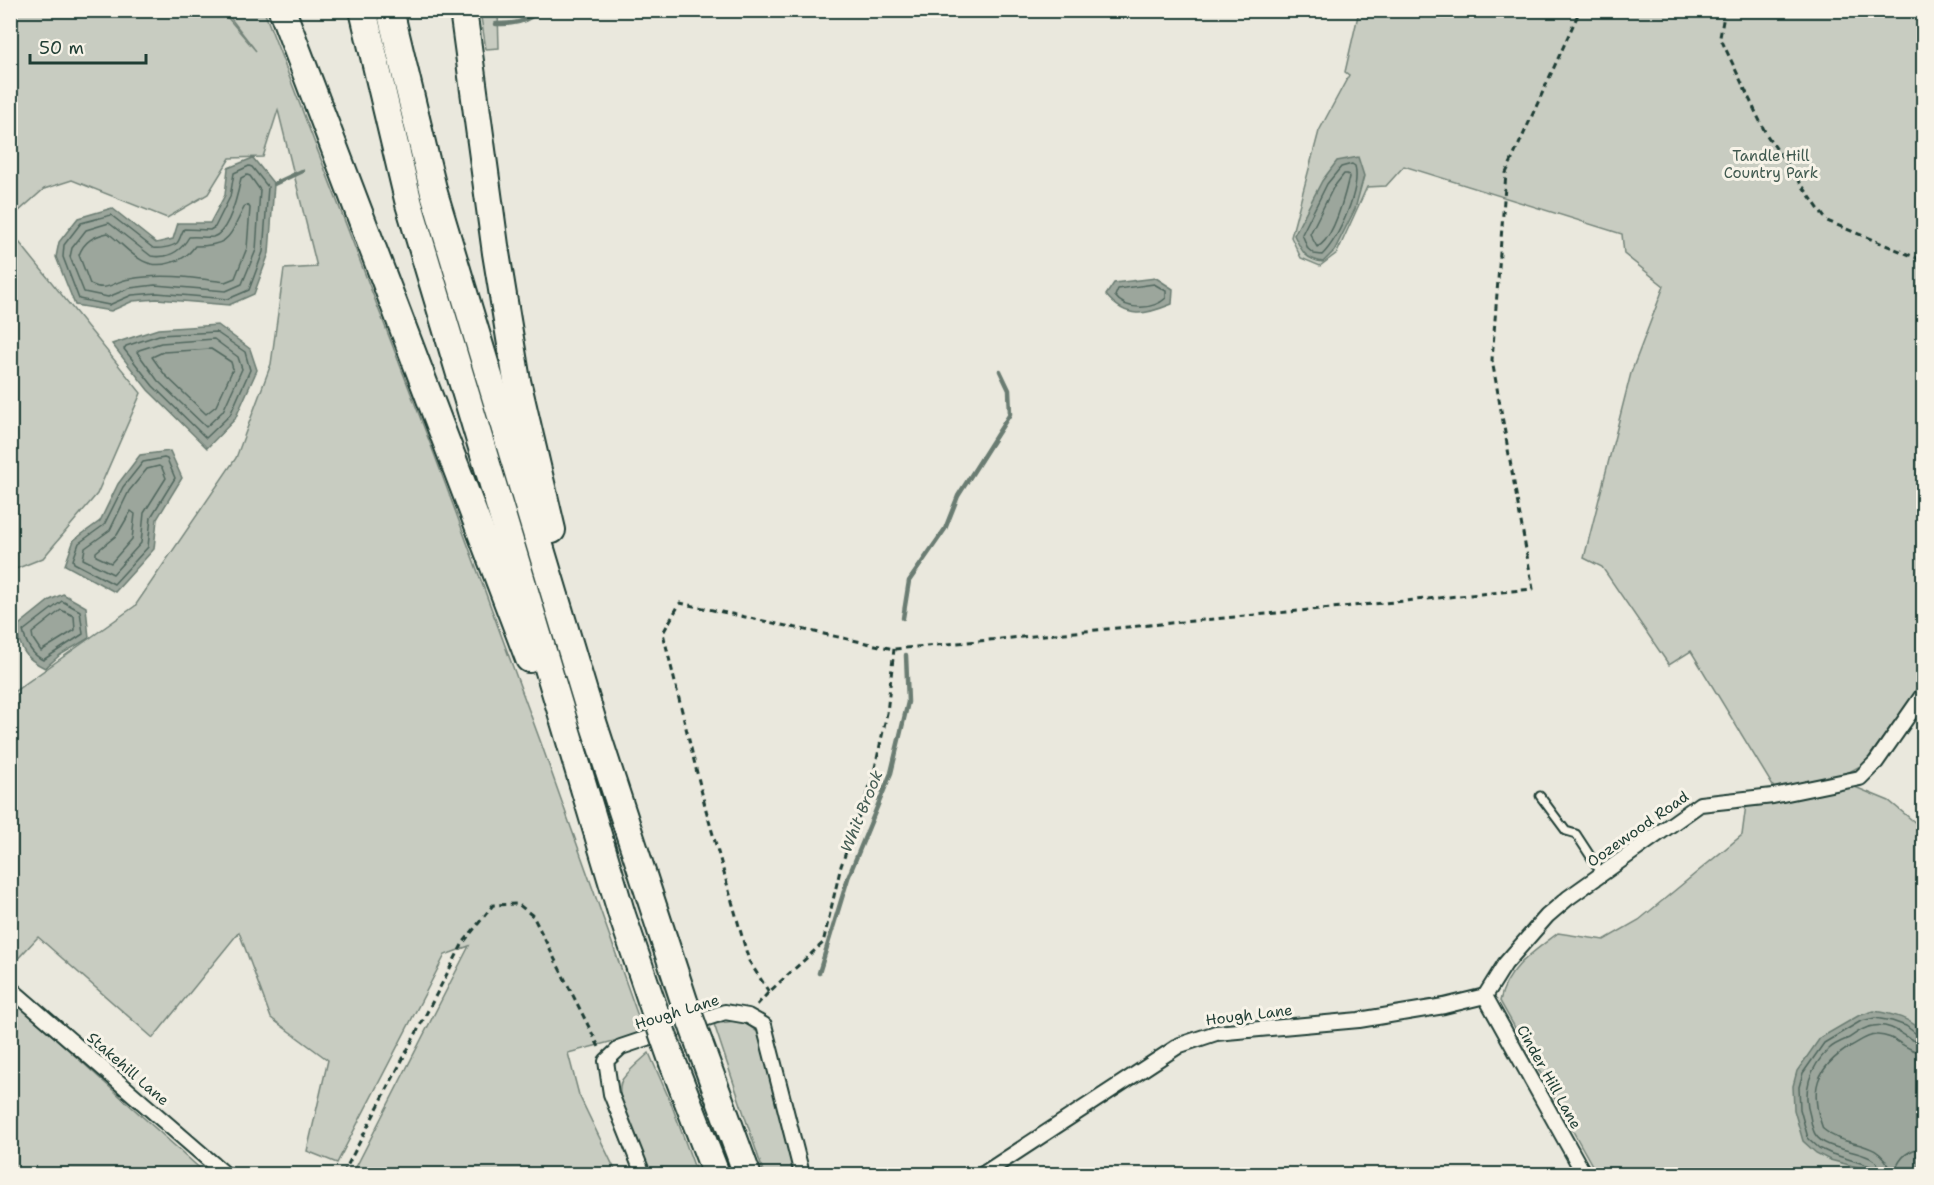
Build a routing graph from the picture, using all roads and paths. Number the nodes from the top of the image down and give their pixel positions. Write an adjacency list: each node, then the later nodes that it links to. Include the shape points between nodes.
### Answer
1 (282, 10): 13 (highway, via 481,530)
2 (363, 10): 13 (highway, via 409,204)
3 (390, 10): 11 (highway, via 434,194)
4 (463, 10): 11 (highway, via 517,381)
5 (1580, 10): 8 (path, via 1506,173 1492,360 1533,589)
6 (1725, 10): 7 (path, via 1720,37 1766,134 1827,221)
7 (1923, 261)
8 (894, 649): 15 (path, via 887,713 873,777 841,866 823,943); 15 (path, via 680,603 663,633 706,810 749,961)
9 (1923, 693): 12 (street, Oozewood Road, via 1876,762 1860,778 1773,796 1700,804)
10 (1540, 796): 12 (lane, via 1566,831 1576,834)
11 (632, 844): 23 (highway, bridge)
12 (1602, 873): 16 (street, Oozewood Road, via 1547,916 1505,964)
13 (622, 915): 22 (highway, bridge)
14 (10, 988): 19 (street, Stakehill Lane)
15 (769, 992): 17 (path)
16 (1485, 996): 25 (street, Hough Lane, via 1359,1020 1216,1034 1180,1045); 26 (street, Cinder Hill Lane)
17 (748, 1016): 18 (street, Hough Lane, via 725,1012 621,1047); 24 (street, via 764,1025)
18 (606, 1061): 20 (path, via 532,916 518,904 493,905 463,943); 21 (street, via 611,1094)
19 (225, 1174)
20 (343, 1174)
21 (643, 1174)
22 (716, 1174)
23 (747, 1174)
24 (802, 1174)
25 (983, 1174)
26 (1584, 1174)

